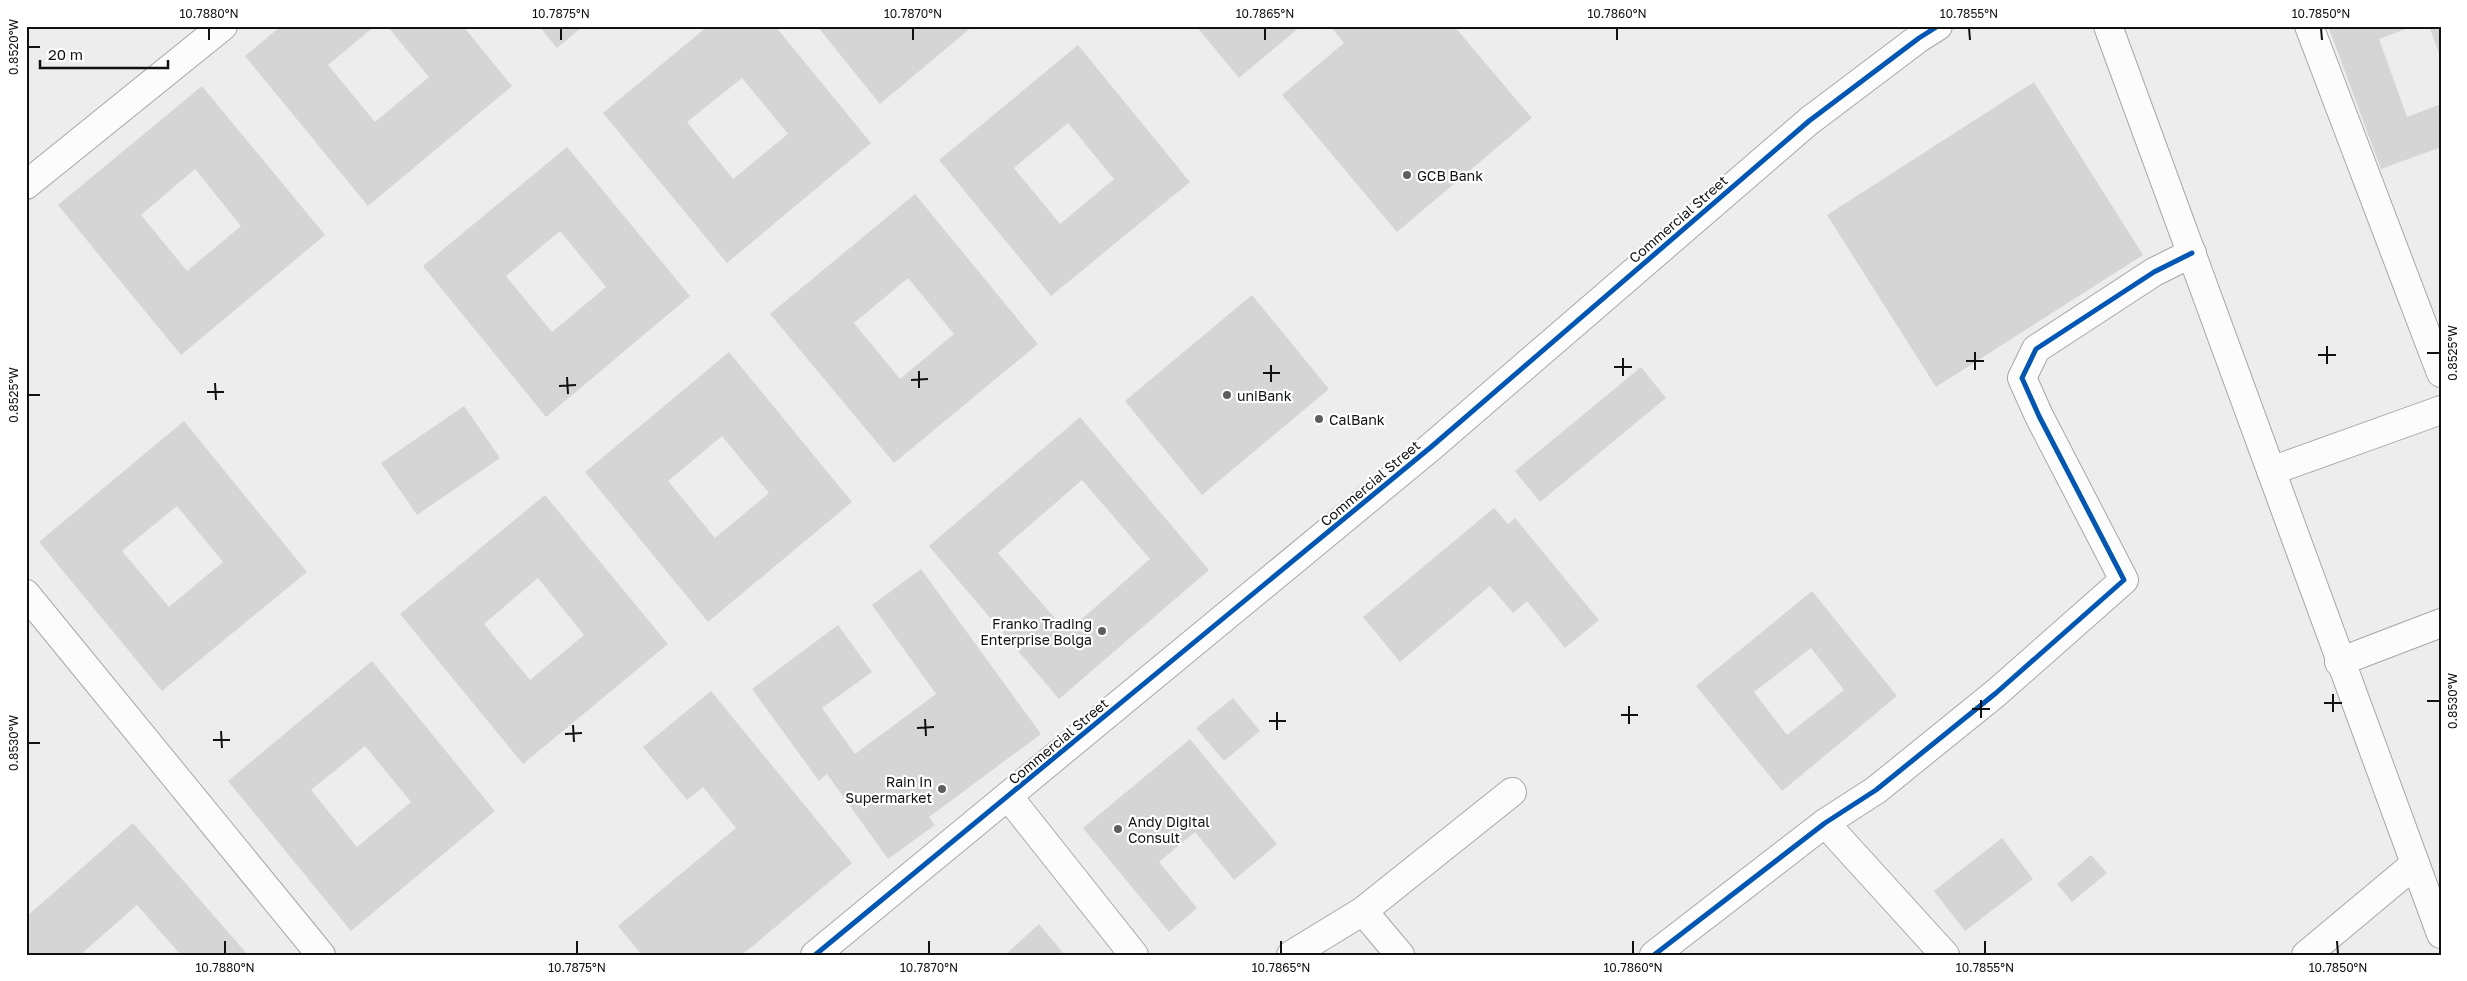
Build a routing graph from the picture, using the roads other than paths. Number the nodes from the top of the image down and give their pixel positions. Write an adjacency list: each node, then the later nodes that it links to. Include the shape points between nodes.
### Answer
1 (223, 26): 5 (street)
2 (1938, 26): 14 (street, Commercial Street, via 1809,121 1431,447)
3 (2108, 26): 6 (street)
4 (2309, 26): 7 (street)
5 (26, 185)
6 (2192, 254): 9 (street); 15 (street, via 2154,272 2036,350 2022,378 2124,580 1996,693 1876,790)
7 (2441, 373)
8 (2441, 410): 9 (street)
9 (2271, 471): 12 (street)
10 (26, 594): 19 (street)
11 (2441, 623): 12 (street)
12 (2340, 662): 16 (street)
13 (1512, 792): 17 (street)
14 (1008, 796): 20 (street, Commercial Street); 21 (street)
15 (1826, 823): 24 (street); 25 (street)
16 (2415, 864): 18 (street); 26 (street)
17 (1363, 911): 22 (street); 23 (street)
18 (2441, 934)
19 (321, 955)
20 (815, 955)
21 (1134, 955)
22 (1291, 955)
23 (1400, 955)
24 (1654, 955)
25 (1945, 955)
26 (2306, 955)

